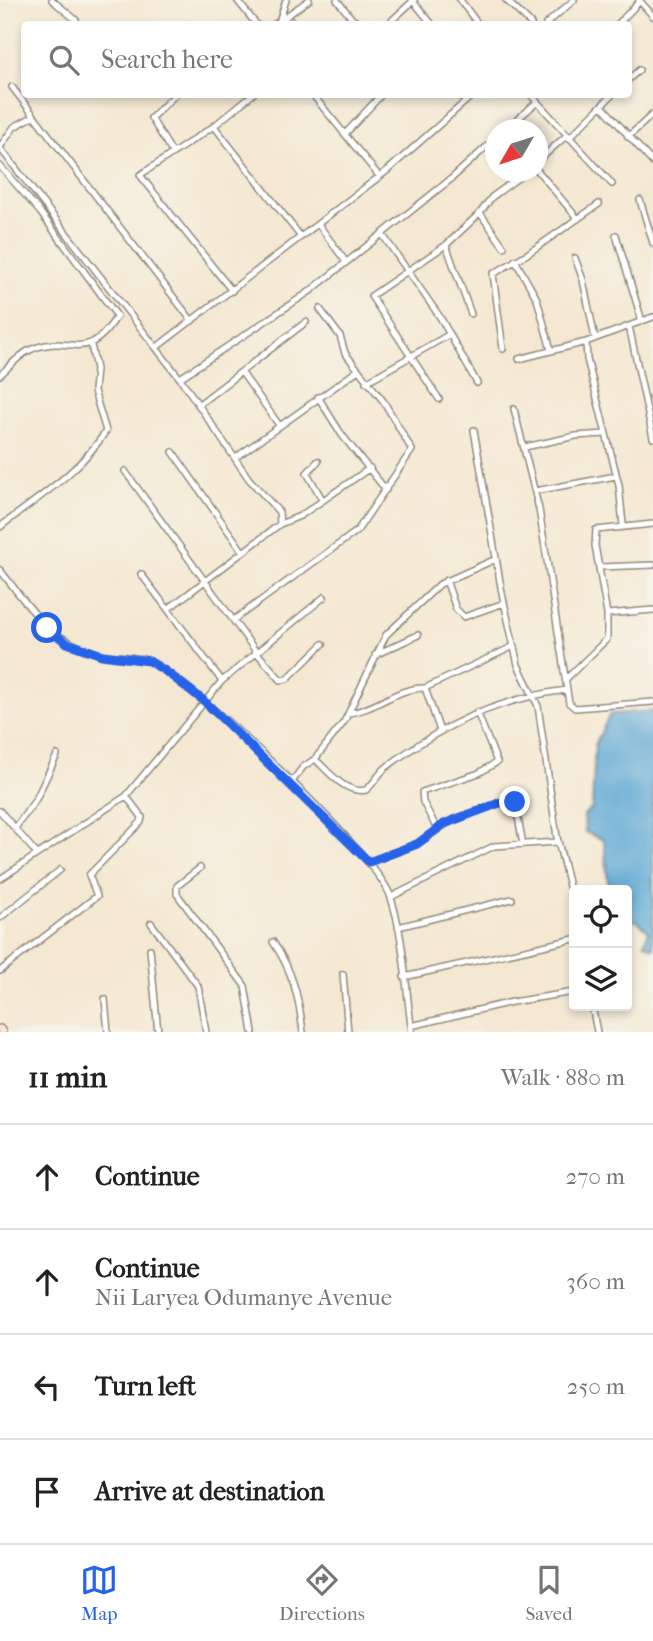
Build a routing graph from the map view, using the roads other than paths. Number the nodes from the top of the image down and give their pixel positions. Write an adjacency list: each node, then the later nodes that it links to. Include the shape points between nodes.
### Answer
1 (52, 0): 13 (street)
2 (237, 0): 14 (street)
3 (283, 0): 15 (street)
4 (309, 0): 16 (street)
5 (337, 0): 11 (street)
6 (413, 0): 19 (street); 20 (street)
7 (460, 0): 21 (street)
8 (506, 0): 22 (street)
9 (574, 0): 23 (street)
10 (642, 1): 12 (street); 24 (street)
11 (349, 16): 17 (street); 18 (street)
12 (653, 16)
13 (76, 20)
14 (254, 21)
15 (278, 21)
16 (280, 21)
17 (351, 21)
18 (357, 21)
19 (391, 21)
20 (430, 21)
21 (476, 21)
22 (528, 21)
23 (550, 21)
24 (621, 21)
25 (639, 70): 26 (street)
26 (632, 76)
27 (12, 87): 38 (street)
28 (172, 98): 46 (street, via 151,118)
29 (248, 98): 40 (street)
30 (316, 98): 41 (street)
31 (378, 98): 41 (street)
32 (469, 98): 50 (street)
33 (533, 98): 35 (street)
34 (607, 100): 36 (street)
35 (536, 103): 39 (street); 42 (street)
36 (602, 106): 42 (street); 43 (street)
37 (653, 114): 43 (street)
38 (36, 118): 44 (street, via 24,119); 73 (street)
39 (518, 119)
40 (214, 126): 46 (street); 61 (street)
41 (345, 134): 50 (street)
42 (567, 137): 47 (street); 53 (street)
43 (628, 137): 48 (street)
44 (0, 147): 81 (street)
45 (485, 147): 59 (street)
46 (172, 152): 69 (street, via 140,176)
47 (548, 152)
48 (653, 163)
49 (0, 166): 80 (street, via 116,312 105,335)
50 (379, 176): 58 (street)
51 (512, 182): 56 (street)
52 (546, 182): 57 (street)
53 (612, 184)
54 (640, 200): 62 (street)
55 (599, 204): 57 (street)
56 (480, 213): 63 (street); 64 (street)
57 (578, 219): 66 (street)
58 (318, 224): 61 (street); 67 (street)
59 (382, 234): 67 (street); 68 (street)
60 (616, 235): 74 (street)
61 (301, 237): 69 (street)
62 (653, 243)
63 (446, 245): 68 (street); 71 (street)
64 (504, 247)
65 (575, 258): 78 (street)
66 (515, 260): 82 (street, via 492,276); 83 (street, via 537,299)
67 (346, 262): 89 (street)
68 (409, 269): 77 (street); 84 (street, via 371,296)
69 (232, 291): 73 (street)
70 (320, 309): 86 (street)
71 (471, 314)
72 (653, 317): 74 (street)
73 (192, 321): 81 (street)
74 (642, 321): 76 (street)
75 (306, 322): 87 (street)
76 (629, 326): 78 (street); 99 (street)
77 (450, 334): 84 (street); 91 (street)
78 (595, 338): 79 (street)
79 (586, 342): 83 (street); 98 (street)
80 (91, 345): 88 (street, via 48,345 28,351); 113 (street, via 94,391 106,432 76,468)
81 (157, 347): 89 (street)
82 (503, 349)
83 (551, 350): 85 (street)
84 (410, 357): 90 (street); 93 (street)
85 (519, 359)
86 (357, 370): 90 (street); 92 (street)
87 (242, 373): 94 (street); 96 (street)
88 (0, 375)
89 (180, 379): 94 (street)
90 (366, 382): 107 (street, via 384,402 412,450)
91 (477, 383)
92 (318, 397): 96 (street); 104 (street)
93 (439, 399)
94 (198, 405): 102 (street)
95 (514, 409): 100 (street)
96 (279, 425): 102 (street)
97 (474, 430): 115 (street)
98 (605, 434): 100 (street); 106 (street)
99 (653, 438)
100 (525, 447): 108 (street)
101 (173, 452): 114 (street)
102 (235, 458): 110 (street, via 279,512)
103 (318, 461): 109 (street, via 307,473)
104 (370, 468): 107 (street); 109 (street)
105 (125, 471): 121 (street)
106 (616, 476): 108 (street); 112 (street)
107 (386, 489): 127 (street, via 358,531)
108 (535, 491): 133 (street)
109 (322, 499): 110 (street)
110 (280, 524): 114 (street)
111 (653, 524): 112 (street)
112 (623, 525): 117 (street, via 596,530)
113 (0, 527)
114 (243, 552): 121 (street)
115 (496, 559): 120 (street); 123 (street)
116 (653, 565): 117 (street)
117 (600, 567): 126 (street)
118 (0, 570): 138 (street, via 47,628 67,643 102,655 149,661)
119 (141, 574): 124 (street)
120 (446, 580): 123 (street, via 456,609 464,617); 132 (street, via 401,619)
121 (206, 581): 124 (street); 127 (street)
122 (324, 597): 131 (street)
123 (504, 603): 130 (street)
124 (167, 610): 134 (street)
125 (653, 610): 126 (street)
126 (607, 614): 133 (street, via 604,645)
127 (235, 619): 131 (street)
128 (418, 635): 132 (street)
129 (323, 644): 131 (street, via 284,680)
130 (514, 646): 135 (street); 137 (street)
131 (257, 653): 134 (street)
132 (375, 655): 141 (street)
133 (566, 679): 136 (street)
134 (222, 681): 138 (street)
135 (425, 688): 141 (street, via 410,689 367,710); 142 (street)
136 (567, 690): 137 (street); 139 (street, via 575,708)
137 (532, 696): 140 (street); 150 (street, via 538,706)
138 (203, 700): 145 (street); 146 (street)
139 (653, 702)
140 (477, 712): 142 (street); 149 (street, via 497,762 479,773 422,792)
141 (349, 713): 144 (street)
142 (440, 731): 144 (street, via 388,766 362,791 346,786)
143 (57, 755): 148 (street, via 36,799)
144 (315, 759): 145 (street)
145 (291, 783): 153 (street)
146 (126, 796): 152 (street); 166 (street, via 141,822 89,874 97,895)
147 (1, 815): 148 (street)
148 (16, 827): 152 (street)
149 (436, 829): 151 (street, via 510,799 515,802); 153 (street, via 417,844)
150 (558, 842): 151 (street); 157 (street)
151 (523, 844): 158 (street, via 494,846)
152 (37, 854): 156 (street)
153 (369, 862): 158 (street)
154 (200, 867): 176 (street, via 177,886 177,894 244,986)
155 (60, 870): 160 (street)
156 (0, 879)
157 (569, 887)
158 (391, 897): 162 (street)
159 (512, 899): 162 (street)
160 (0, 918)
161 (151, 923): 175 (street, via 198,986)
162 (398, 927): 168 (street)
163 (569, 940): 168 (street)
164 (273, 942): 177 (street, via 296,984)
165 (150, 949): 174 (street)
166 (0, 971)
167 (343, 974): 178 (street)
168 (404, 977): 172 (street)
169 (569, 993): 172 (street, via 499,1004)
170 (105, 999): 173 (street)
171 (593, 1011): 179 (street)
172 (412, 1029)
173 (108, 1032)
174 (158, 1032)
175 (206, 1032)
176 (253, 1032)
177 (303, 1032)
178 (348, 1032)
179 (597, 1032)

